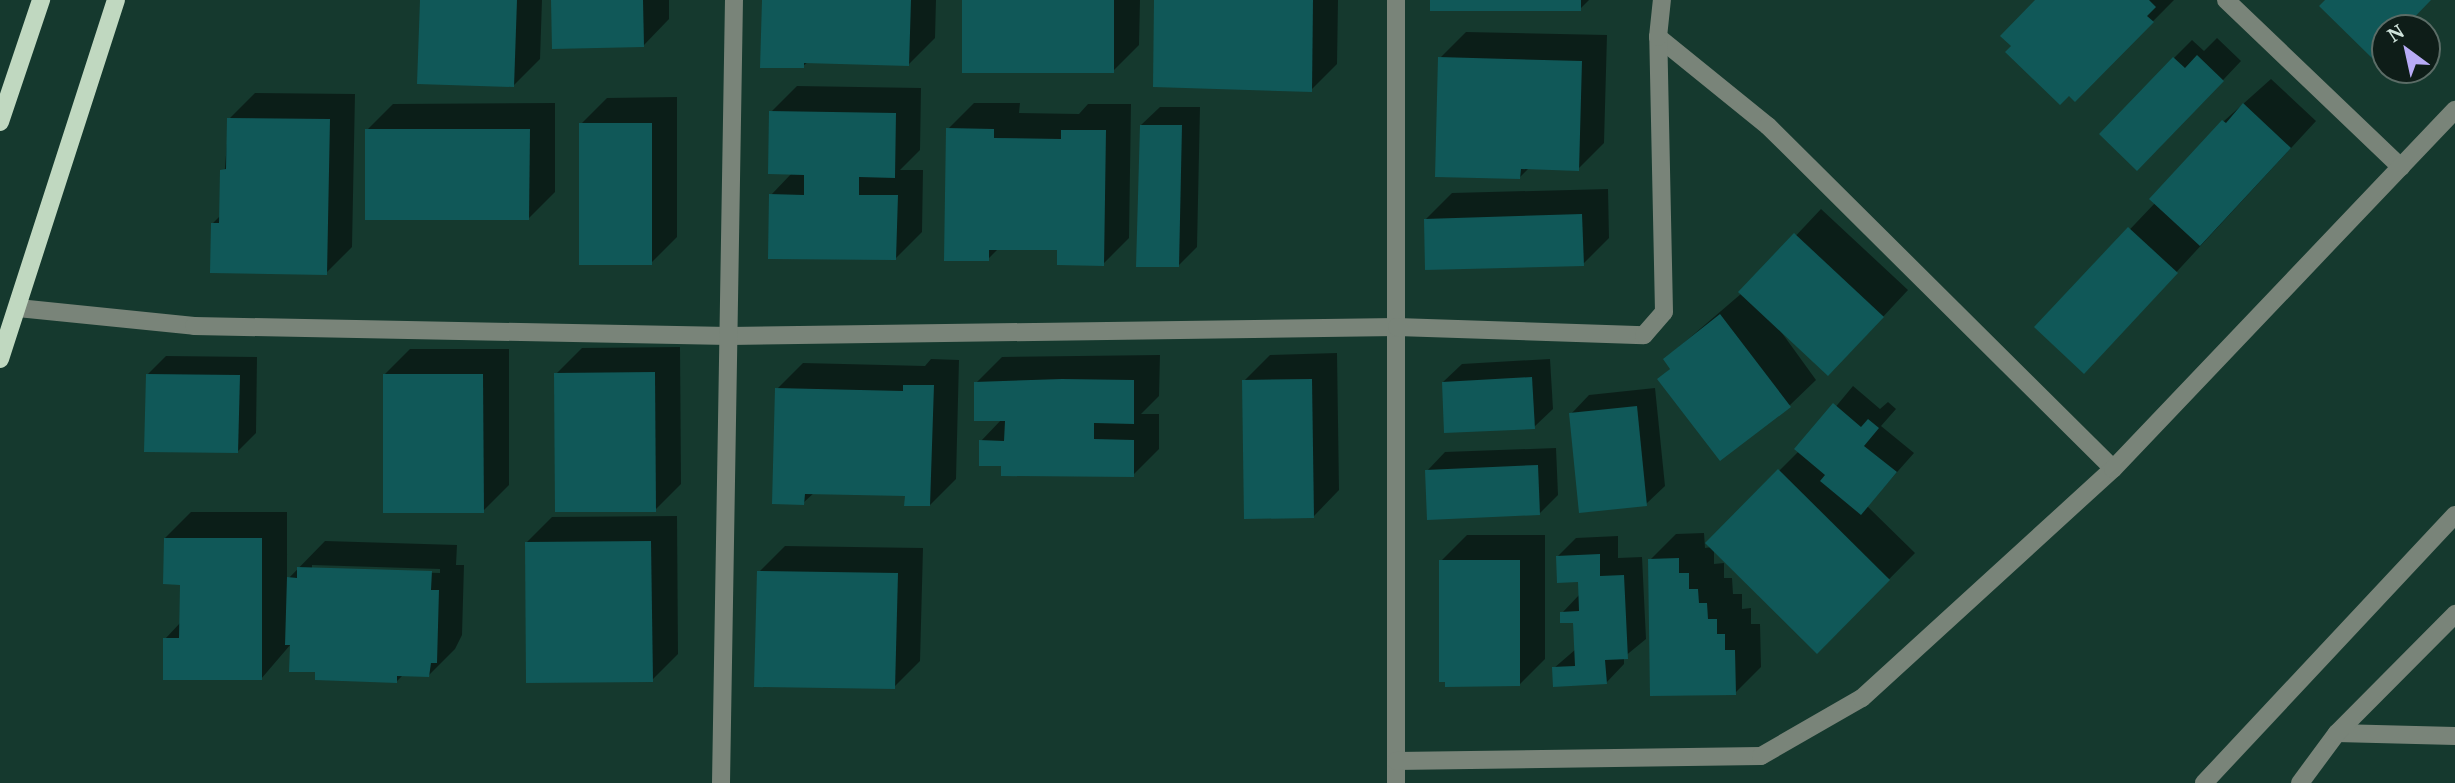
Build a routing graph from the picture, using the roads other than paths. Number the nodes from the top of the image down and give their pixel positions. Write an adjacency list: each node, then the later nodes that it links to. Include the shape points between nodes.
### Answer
1 (41, 0): 9 (main road)
2 (116, 0): 11 (main road)
3 (734, 0): 13 (street)
4 (1396, 0): 12 (street)
5 (1662, 0): 7 (street)
6 (2226, 0): 10 (street)
7 (1658, 37): 12 (street, via 1664,312 1643,335); 15 (street, via 1768,127)
8 (2455, 110): 10 (street)
9 (0, 122)
10 (2401, 167): 15 (street)
11 (18, 308): 13 (street, via 194,326); 14 (main road)
12 (1397, 327): 13 (street); 20 (street)
13 (730, 336): 21 (street)
14 (0, 359)
15 (2113, 469): 20 (street, via 1862,698 1761,756)
16 (2455, 515): 23 (street)
17 (2455, 614): 18 (street)
18 (2337, 733): 19 (street); 24 (street)
19 (2455, 736)
20 (1396, 761): 22 (street)
21 (721, 783)
22 (1396, 783)
23 (2204, 783)
24 (2300, 783)

